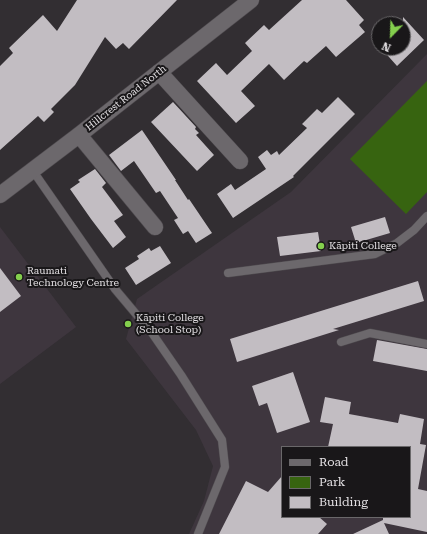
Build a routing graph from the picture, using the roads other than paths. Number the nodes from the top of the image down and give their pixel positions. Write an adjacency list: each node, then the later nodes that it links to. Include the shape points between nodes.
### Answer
1 (251, 0): 2 (street, Hillcrest Road North)
2 (159, 72): 3 (street, Hillcrest Road North); 4 (street)
3 (79, 135): 5 (street, Hillcrest Road North); 8 (street)
4 (240, 161)
5 (33, 171): 6 (street, Hillcrest Road North); 12 (lane, via 115,289 161,345 222,440 225,467)
6 (0, 195)
7 (427, 216): 9 (lane, via 397,243 375,254)
8 (155, 227)
9 (228, 273)
10 (341, 342): 11 (lane, via 370,333)
11 (427, 344)
12 (198, 534)

